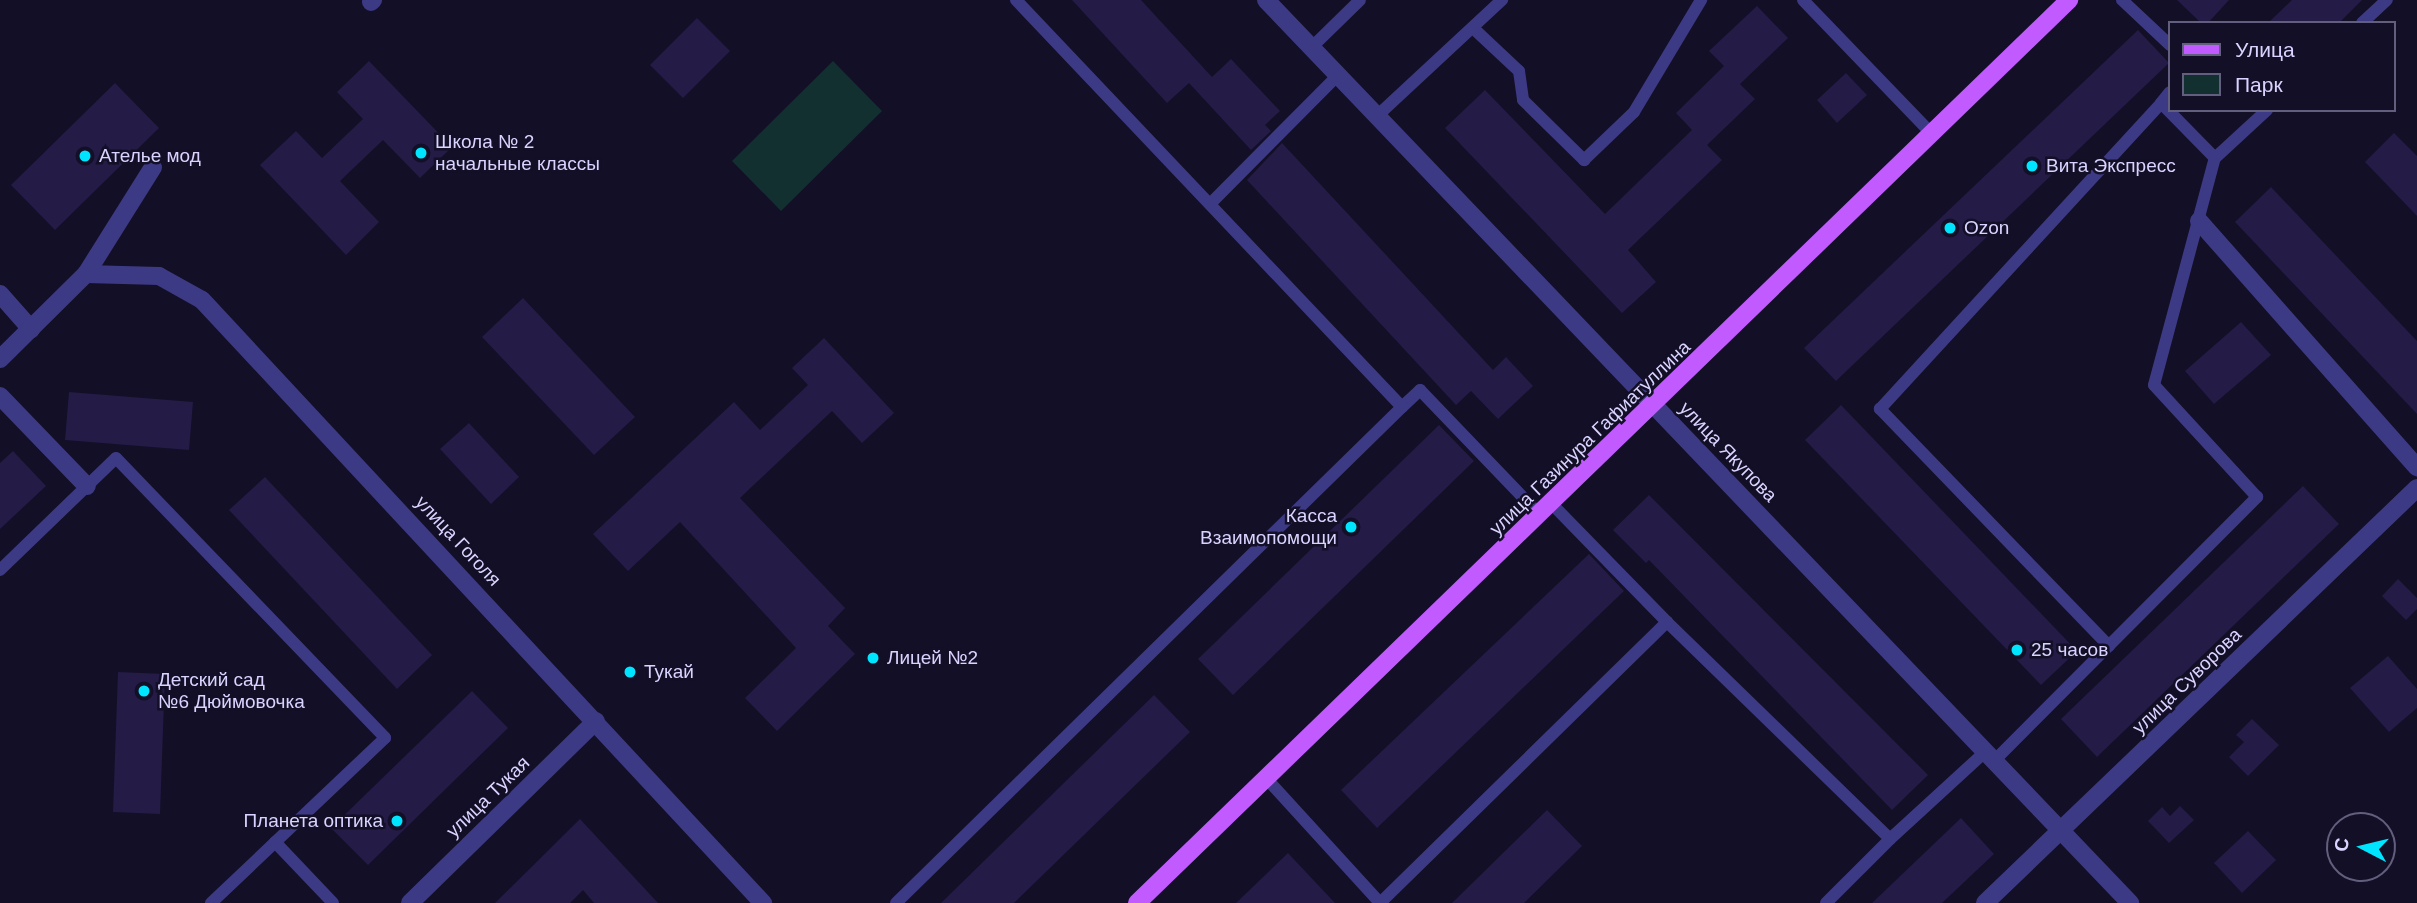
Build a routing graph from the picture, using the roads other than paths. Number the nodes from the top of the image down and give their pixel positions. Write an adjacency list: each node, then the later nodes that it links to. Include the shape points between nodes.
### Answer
1 (1016, 0): 24 (lane)
2 (1266, 0): 13 (street, улица Якупова)
3 (1360, 0): 13 (lane)
4 (1502, 0): 11 (lane)
5 (1701, 0): 11 (lane, via 1634,112 1584,160 1523,100 1519,71)
6 (1802, 0): 21 (lane)
7 (2069, 0): 21 (main road, улица Газинура Гафиатуллина)
8 (2122, 0): 12 (lane)
9 (2387, 0): 10 (lane)
10 (2364, 21)
11 (1473, 28): 20 (lane)
12 (2168, 43)
13 (1312, 47): 14 (street, улица Якупова)
14 (1338, 75): 20 (street, улица Якупова); 24 (lane)
15 (2168, 94): 16 (lane)
16 (2161, 103): 17 (lane); 39 (lane, via 1880,409)
17 (2168, 110)
18 (2170, 112): 22 (lane)
19 (2265, 112): 22 (lane)
20 (1377, 116): 31 (street, улица Якупова)
21 (1932, 134): 31 (main road, улица Газинура Гафиатуллина)
22 (2215, 158): 25 (lane)
23 (153, 167): 26 (street)
24 (1210, 204): 32 (lane)
25 (2199, 221): 33 (street); 39 (lane, via 2154,385 2257,497)
26 (86, 274): 28 (street); 40 (street, улица Гоголя, via 159,276 202,300)
27 (0, 294): 28 (street)
28 (31, 329): 29 (street)
29 (0, 359)
30 (0, 396): 34 (street)
31 (1654, 405): 36 (main road, улица Газинура Гафиатуллина); 41 (street, улица Якупова)
32 (1402, 407): 36 (lane, via 1420,390); 50 (lane)
33 (2417, 467)
34 (87, 486): 37 (lane); 45 (lane, via 116,458 385,738)
35 (2417, 488): 43 (street, улица Суворова)
36 (1546, 509): 38 (lane); 42 (main road, улица Газинура Гафиатуллина)
37 (0, 570)
38 (1667, 622): 44 (lane); 52 (lane)
39 (2109, 646): 41 (lane)
40 (596, 721): 48 (street, улица Тукая); 49 (street, улица Гоголя)
41 (1990, 757): 43 (street, улица Якупова); 44 (lane)
42 (1266, 778): 51 (main road, улица Газинура Гафиатуллина); 52 (lane)
43 (2061, 831): 54 (street, улица Суворова); 55 (street, улица Якупова)
44 (1890, 839): 53 (lane)
45 (275, 842): 46 (lane); 47 (lane)
46 (211, 903)
47 (333, 903)
48 (410, 903)
49 (763, 903)
50 (896, 903)
51 (1137, 903)
52 (1380, 903)
53 (1826, 903)
54 (1985, 903)
55 (2130, 903)

